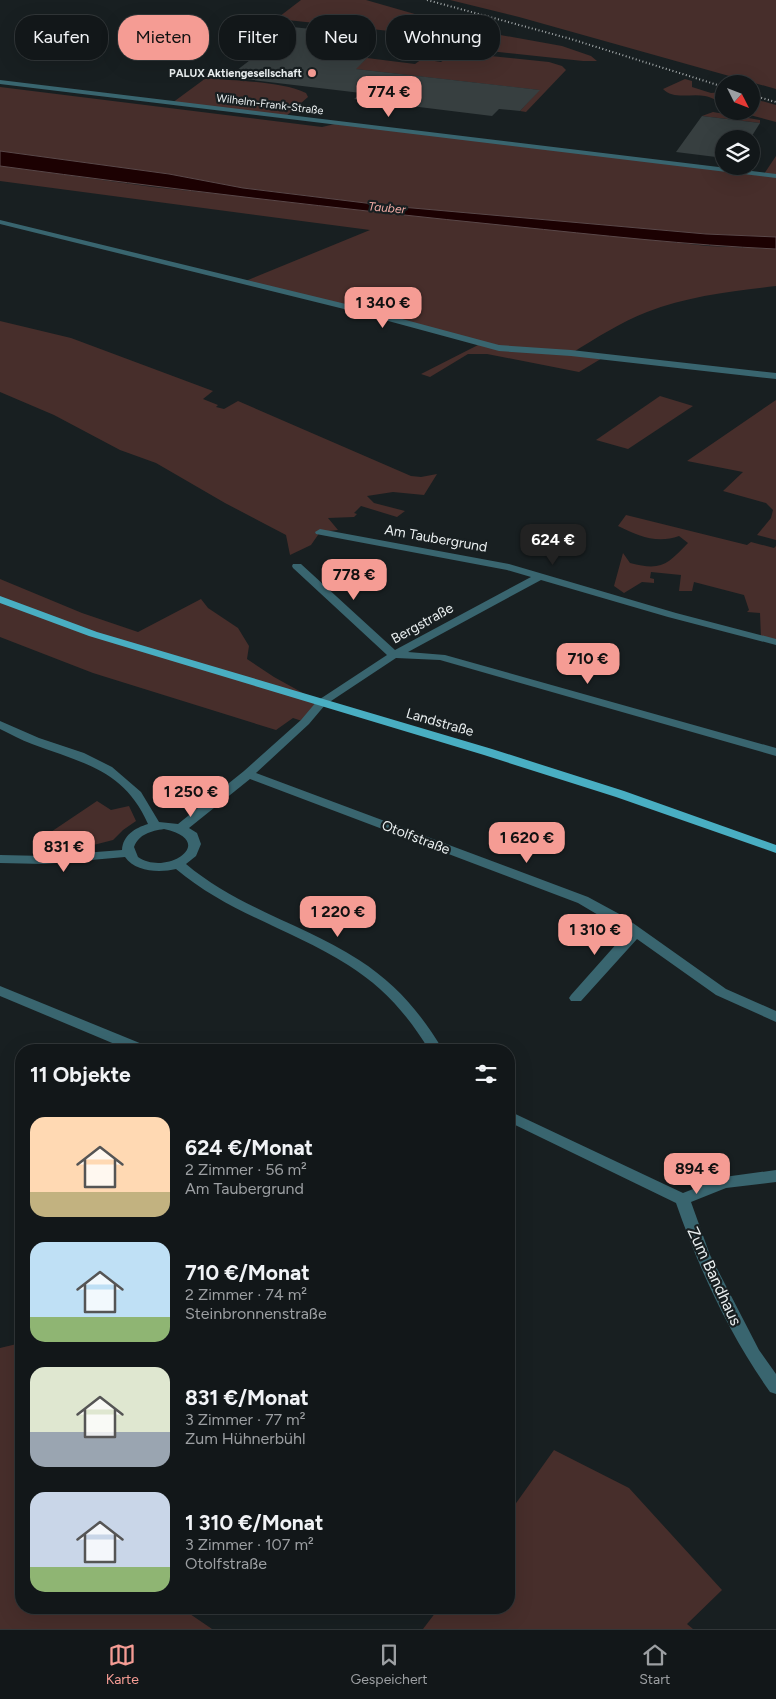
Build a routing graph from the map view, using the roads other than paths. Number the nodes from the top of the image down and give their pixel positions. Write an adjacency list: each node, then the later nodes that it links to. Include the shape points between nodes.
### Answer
1 (0, 82): 2 (street, Wilhelm-Frank-Straße)
2 (776, 176)
3 (0, 222): 4 (street, via 499,348)
4 (776, 376)
5 (320, 532): 7 (street, Am Taubergrund, via 509,567)
6 (297, 566): 10 (street)
7 (540, 576): 9 (street, Am Taubergrund); 10 (street, Bergstraße)
8 (0, 598): 11 (main road, Landstraße, via 93,634)
9 (776, 642)
10 (394, 654): 11 (street, Bergstraße); 13 (street, via 441,657)
11 (321, 703): 14 (street); 17 (main road, Landstraße, via 620,794)
12 (0, 725): 15 (street, via 88,759 120,779 133,789 150,811)
13 (776, 752)
14 (248, 774): 16 (street); 21 (street, Otolfstraße, via 583,900)
15 (155, 826): 16 (street); 18 (street, via 134,836 129,841)
16 (181, 828): 20 (street, via 194,838 196,846 187,859)
17 (776, 849)
18 (128, 852): 19 (street, via 45,860); 20 (street, via 138,863 147,866)
19 (0, 859)
20 (178, 864): 26 (street, via 194,880 223,898 347,958 415,1016)
21 (635, 932): 23 (street); 24 (street, Otolfstraße, via 721,992)
22 (0, 991): 25 (street)
23 (576, 998)
24 (776, 1017)
25 (128, 1044)
26 (432, 1044)
27 (515, 1119): 29 (street)
28 (776, 1176): 29 (street, via 724,1183)
29 (682, 1199): 30 (street, Zum Bandhaus, via 702,1255 753,1355)
30 (776, 1386)

